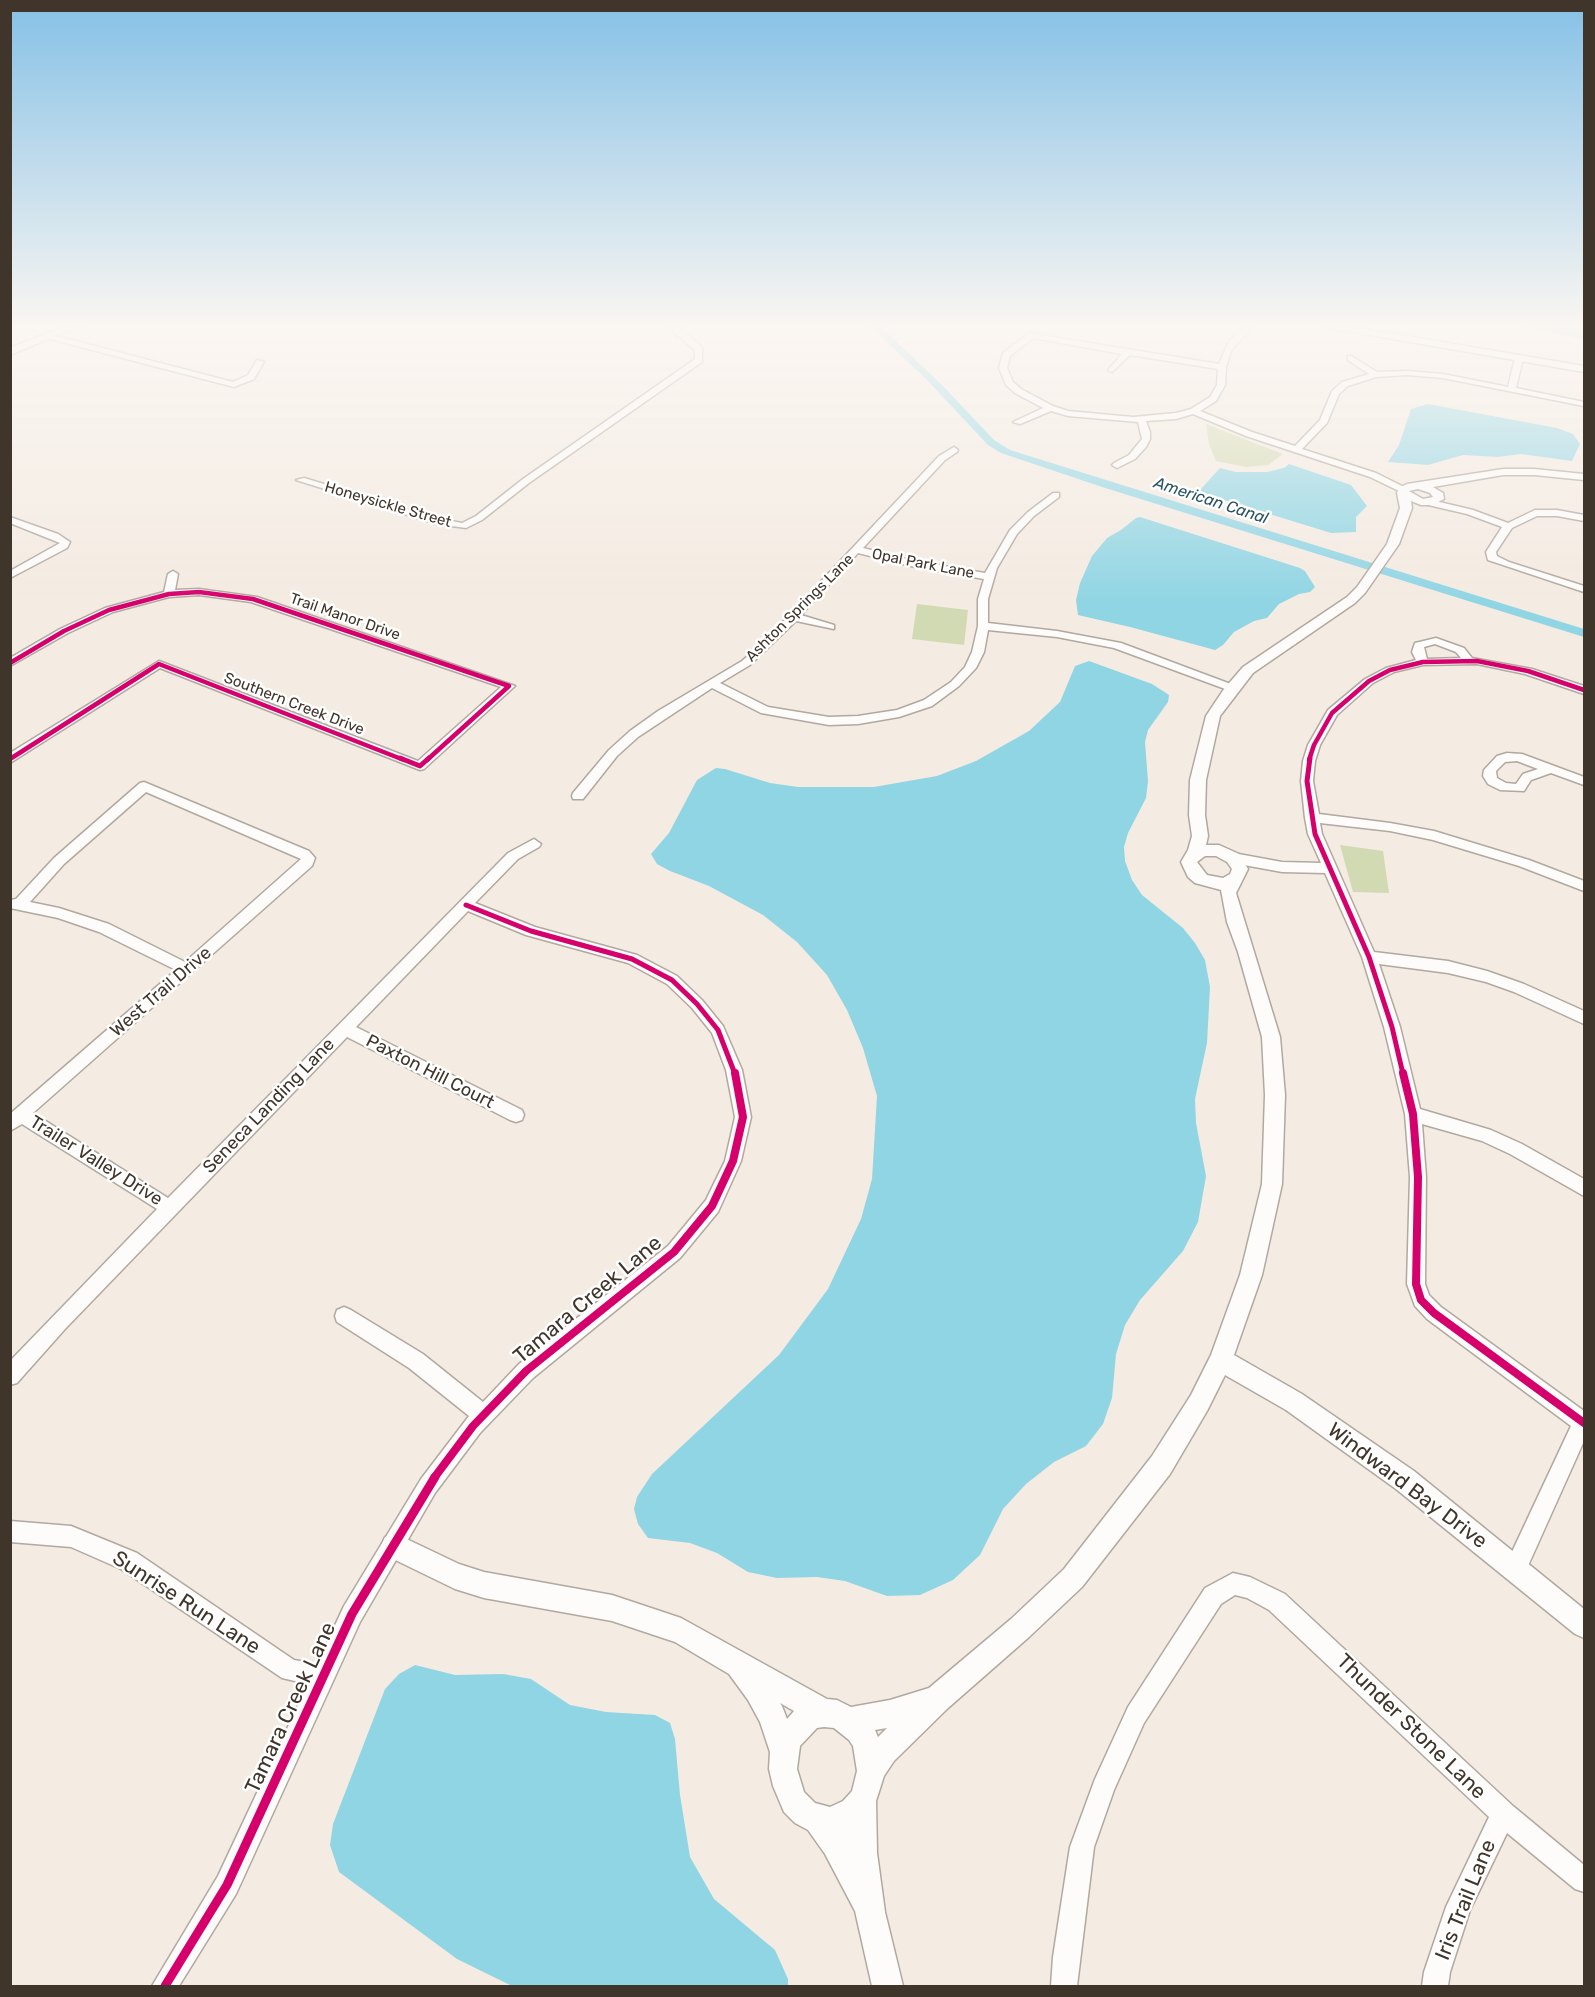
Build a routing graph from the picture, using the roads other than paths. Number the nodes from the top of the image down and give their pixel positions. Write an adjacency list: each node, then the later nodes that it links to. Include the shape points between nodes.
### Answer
1 (617, 417): 15 (street, Honeysickle Street, via 463,526)
2 (1028, 417): 8 (street)
3 (1102, 417): 7 (street)
4 (1166, 417): 7 (street)
5 (1209, 417): 10 (street)
6 (1325, 417): 10 (street)
7 (1141, 420): 11 (street, via 1146,432 1142,447)
8 (1017, 422)
9 (954, 450): 25 (street, Ashton Springs Lane, via 942,458)
10 (1296, 450): 12 (street)
11 (1117, 465)
12 (1373, 475): 16 (street); 19 (street)
13 (1584, 477): 14 (street, via 1519,472)
14 (1458, 479): 16 (street); 18 (street)
15 (301, 480)
16 (1419, 486): 18 (street); 19 (street)
17 (1056, 495): 28 (street, via 1012,532)
18 (1439, 496): 20 (street, via 1436,501); 21 (street)
19 (1405, 498): 20 (street); 36 (street, via 1393,544 1371,579 1351,600 1248,670)
20 (1424, 502): 21 (street)
21 (1470, 512): 24 (street)
22 (1584, 518): 24 (street, via 1535,513)
23 (10, 520): 27 (street, via 65,542)
24 (1508, 526): 29 (street, via 1493,547 1492,558)
25 (857, 550): 28 (street, Opal Park Lane); 31 (street, Ashton Springs Lane)
26 (173, 574): 30 (street)
27 (10, 575)
28 (990, 577): 32 (street, via 983,599)
29 (1584, 589)
30 (169, 594): 34 (street, Trail Manor Drive, via 90,618); 41 (street, Trail Manor Drive, via 199,592 253,599 509,686)
31 (795, 617): 33 (street); 35 (street, Ashton Springs Lane, via 746,663)
32 (983, 626): 35 (street, via 978,652 955,684 928,703 899,713 858,720 795,717 765,710); 36 (street, via 1118,645)
33 (830, 627)
34 (10, 663)
35 (713, 684): 44 (street, Ashton Springs Lane, via 634,734 601,766)
36 (1232, 688): 45 (street, via 1213,717 1204,747 1198,780)
37 (1584, 690): 46 (street, via 1528,671 1469,661 1423,662 1390,670 1346,699 1322,727 1309,761)
38 (10, 743): 39 (street)
39 (25, 750): 40 (street); 41 (street, Southern Creek Drive, via 159,664)
40 (10, 759)
41 (420, 766)
42 (1551, 769): 43 (street)
43 (1584, 781)
44 (578, 796)
45 (1199, 806): 48 (street); 49 (street)
46 (1311, 818): 51 (street); 54 (street, via 1434,836)
47 (534, 844): 56 (street, Seneca Landing Lane, via 513,856)
48 (1196, 852): 49 (street, via 1211,850); 52 (street, via 1189,862 1190,868)
49 (1230, 856): 50 (street); 53 (street, via 1240,869)
50 (1282, 867): 51 (street); 53 (street)
51 (1330, 868): 58 (street)
52 (1201, 879): 53 (street, via 1218,884); 57 (street)
53 (1234, 880): 57 (street, via 1228,893)
54 (1584, 886)
55 (15, 904): 59 (street, via 104,928); 59 (street, West Trail Drive, via 144,786 308,858 307,863)
56 (466, 905): 61 (street, Seneca Landing Lane); 70 (street, Tamara Creek Lane, via 531,931 632,959 672,980 718,1030 734,1070 743,1117 733,1161 712,1206 674,1252 526,1371)
57 (1235, 922): 68 (street, via 1271,1037 1274,1128 1272,1184 1251,1275)
58 (1369, 957): 60 (street, via 1448,967 1487,977); 62 (street, via 1392,1027)
59 (187, 969): 64 (street, West Trail Drive)
60 (1584, 1018)
61 (345, 1029): 63 (street, Paxton Hill Court); 66 (street, Seneca Landing Lane)
62 (1413, 1114): 65 (street, via 1516,1149); 71 (street, via 1418,1177 1416,1284 1421,1300)
63 (516, 1115)
64 (16, 1120): 66 (street, Trailer Valley Drive)
65 (1584, 1188)
66 (170, 1208): 69 (street, Seneca Landing Lane)
67 (344, 1316): 70 (street, via 416,1361)
68 (1221, 1360): 74 (street, Windward Bay Drive, via 1347,1438 1406,1480); 78 (street, via 1161,1465 1073,1578)
69 (10, 1376)
70 (484, 1415): 73 (street, Tamara Creek Lane, via 428,1486)
71 (1584, 1422): 74 (street)
72 (10, 1532): 77 (street, Sunrise Run Lane, via 71,1537 129,1562 290,1670)
73 (394, 1546): 76 (street, via 484,1586 612,1608 642,1617 681,1631); 77 (street, Tamara Creek Lane, via 352,1614)
74 (1515, 1569): 75 (street, Windward Bay Drive)
75 (1584, 1625)
76 (736, 1663): 79 (street); 80 (street, via 758,1690)
77 (323, 1676): 87 (street, Tamara Creek Lane, via 227,1885)
78 (938, 1698): 79 (street, via 890,1714); 81 (street, via 884,1751)
79 (836, 1717): 80 (street, via 810,1716 790,1737); 81 (street, via 866,1742)
80 (784, 1752): 84 (street, via 785,1778 794,1802)
81 (871, 1771): 82 (street)
82 (862, 1801): 84 (street, via 843,1818 831,1822); 86 (street, via 862,1853)
83 (1504, 1815): 85 (street, Thunder Stone Lane); 89 (street, Thunder Stone Lane, via 1277,1602 1233,1584 1213,1596 1148,1696 1103,1787 1082,1847); 90 (street, Iris Trail Lane, via 1459,1907)
84 (818, 1820): 86 (street)
85 (1584, 1880)
86 (870, 1912): 88 (street)
87 (165, 1986)
88 (887, 1986)
89 (1064, 1986)
90 (1435, 1986)

